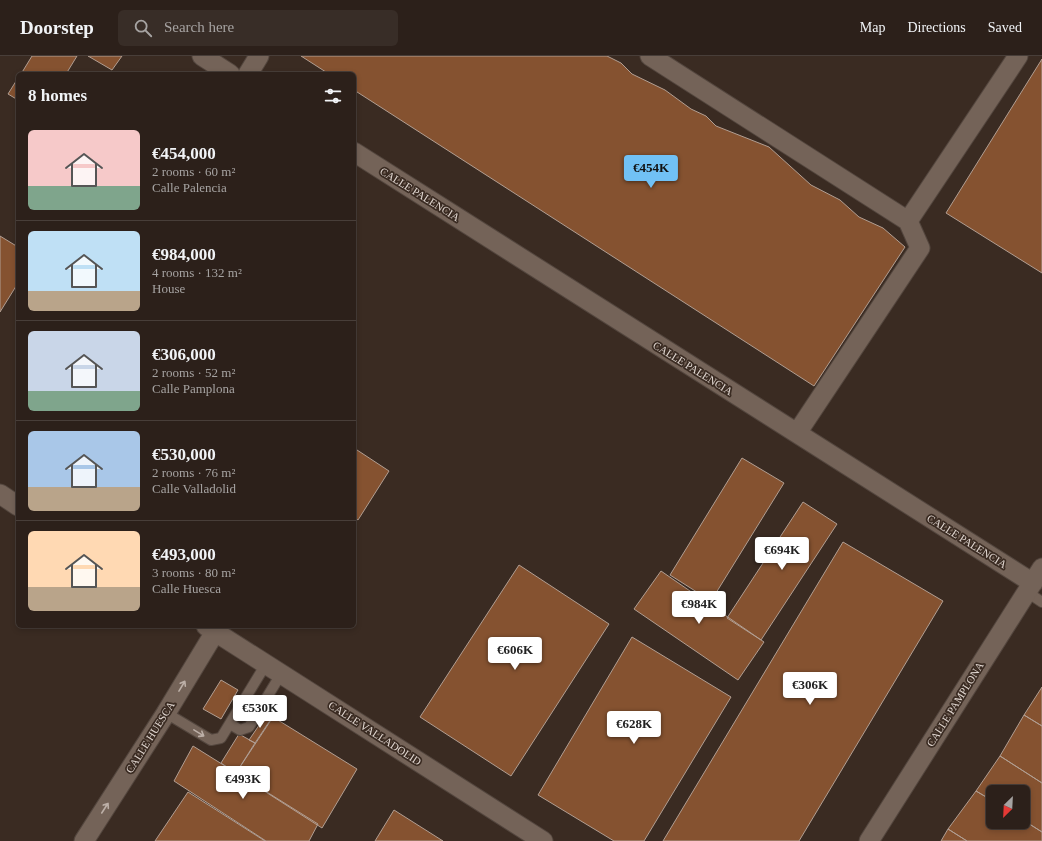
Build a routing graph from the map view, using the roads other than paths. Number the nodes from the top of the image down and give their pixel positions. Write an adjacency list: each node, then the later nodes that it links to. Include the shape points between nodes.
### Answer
1 (202, 56): 5 (street)
2 (259, 56): 6 (street)
3 (650, 56): 8 (street)
4 (1018, 56): 8 (street)
5 (227, 72)
6 (249, 72)
7 (356, 153): 9 (street, CALLE PALENCIA)
8 (908, 221): 9 (street, via 920,248)
9 (797, 433): 12 (street, CALLE PALENCIA)
10 (0, 494): 11 (street)
11 (16, 505)
12 (1036, 586): 19 (street, CALLE PAMPLONA)
13 (210, 629): 14 (street, CALLE VALLADOLID); 15 (street, CALLE HUESCA, one-way to 13)
14 (274, 669): 16 (lane); 16 (lane, via 249,727 240,730); 18 (street, CALLE VALLADOLID)
15 (166, 713): 16 (lane, one-way to 16, via 211,740 221,738); 17 (street, CALLE HUESCA, one-way to 15)
16 (230, 724)
17 (84, 841)
18 (543, 841)
19 (869, 841)

